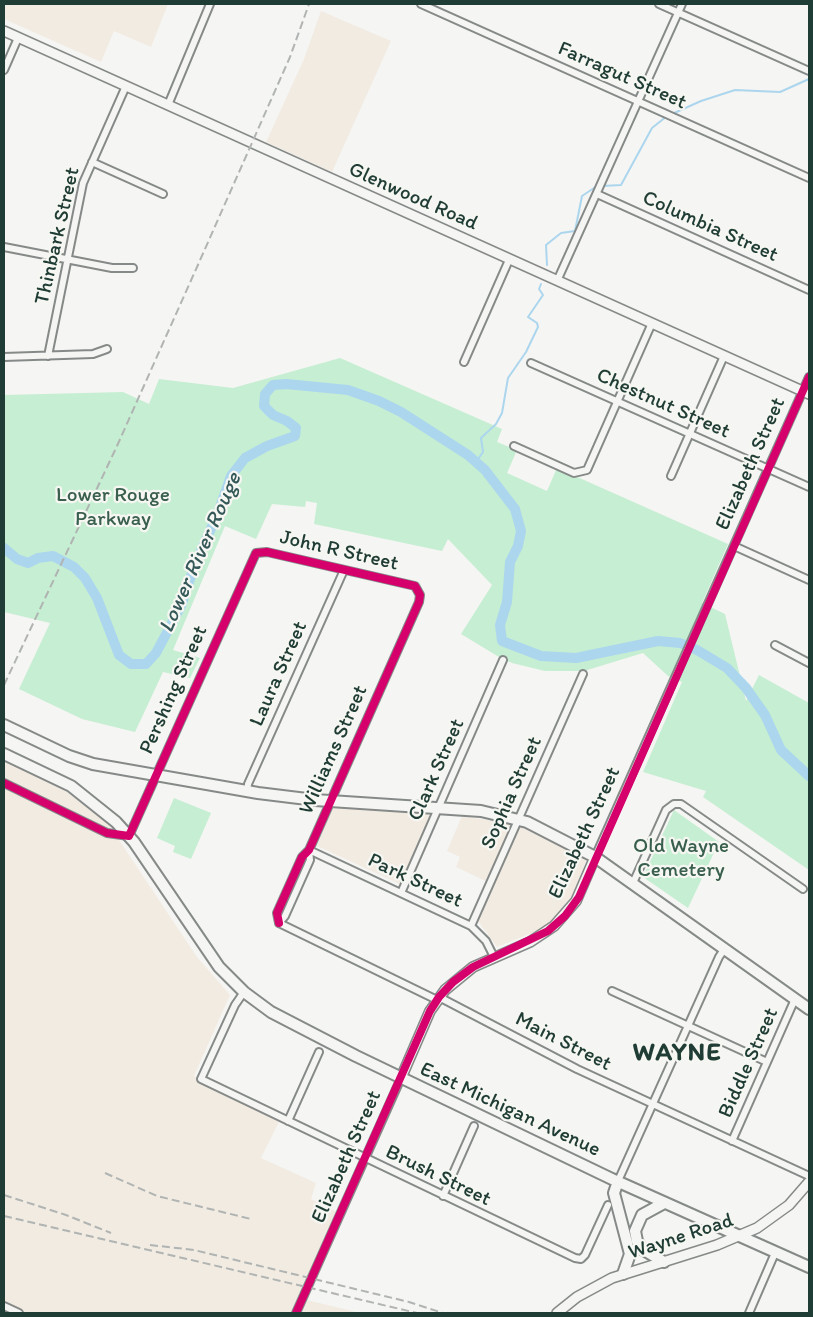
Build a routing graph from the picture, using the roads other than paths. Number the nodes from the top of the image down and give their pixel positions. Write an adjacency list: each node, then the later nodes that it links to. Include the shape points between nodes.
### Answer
1 (210, 4): 12 (street)
2 (420, 4): 11 (street, Farragut Street)
3 (659, 4): 5 (street)
4 (682, 4): 5 (street)
5 (678, 12): 9 (street); 11 (street)
6 (4, 31): 7 (street, Glenwood Road)
7 (18, 38): 8 (street); 10 (street, Glenwood Road)
8 (4, 70)
9 (809, 71)
10 (126, 86): 12 (street, Glenwood Road); 13 (street, Thinbark Street)
11 (638, 102): 14 (street, Farragut Street); 16 (street)
12 (168, 105): 19 (street, Glenwood Road)
13 (92, 162): 15 (street); 18 (street, Thinbark Street, via 83,184)
14 (809, 178)
15 (163, 194)
16 (597, 194): 21 (street); 22 (street, Columbia Street)
17 (4, 246): 18 (street)
18 (67, 260): 20 (street, via 120,270); 25 (street, Thinbark Street)
19 (509, 260): 21 (street, Glenwood Road); 28 (street)
20 (133, 268)
21 (557, 281): 23 (street, Glenwood Road)
22 (809, 290)
23 (652, 324): 26 (street, Glenwood Road); 32 (street)
24 (107, 349): 25 (street, via 93,354)
25 (48, 356): 27 (street)
26 (724, 356): 31 (street, Glenwood Road); 33 (street)
27 (4, 357)
28 (464, 362)
29 (531, 363): 32 (street, Chestnut Street)
30 (809, 377): 31 (street, Elizabeth Street)
31 (806, 392): 35 (street, Elizabeth Street)
32 (618, 401): 33 (street, Chestnut Street); 34 (street, via 589,467 583,473 574,473)
33 (690, 434): 35 (street, Chestnut Street); 36 (street)
34 (514, 446)
35 (769, 469): 37 (street, Chestnut Street); 38 (street, Elizabeth Street)
36 (671, 476)
37 (809, 487)
38 (734, 546): 41 (street); 57 (street, Elizabeth Street)
39 (252, 558): 40 (street, John R Street, via 256,552 263,552); 49 (street, Pershing Street)
40 (344, 570): 42 (street, John R Street, via 409,584); 51 (street, Laura Street)
41 (809, 580)
42 (419, 591): 52 (street, Williams Street, via 419,602)
43 (775, 645): 45 (street)
44 (503, 660): 53 (street, Clark Street)
45 (809, 663)
46 (583, 674): 54 (street, Sophia Street)
47 (4, 725): 49 (main road, via 93,764)
48 (4, 754): 55 (main road, East Michigan Avenue, via 71,786)
49 (156, 775): 51 (main road); 55 (street, Pershing Street)
50 (4, 782): 55 (street, via 107,833)
51 (247, 792): 52 (main road)
52 (330, 801): 53 (main road); 56 (street, Williams Street)
53 (438, 808): 54 (main road, via 495,813); 60 (street, Clark Street)
54 (519, 819): 57 (main road, via 543,828); 62 (street, Sophia Street)
55 (129, 836): 66 (main road, East Michigan Avenue, via 210,956)
56 (309, 850): 60 (street, Park Street); 61 (street, Williams Street, via 310,860)
57 (595, 857): 58 (main road); 64 (street, Elizabeth Street, via 579,896 560,921 537,938)
58 (633, 883): 59 (street, via 666,810 674,804 682,804); 63 (main road)
59 (803, 889)
60 (401, 893): 62 (street, Park Street)
61 (279, 923): 68 (street, Main Street)
62 (470, 926): 64 (street, Park Street, via 486,941)
63 (725, 948): 67 (main road); 70 (street)
64 (494, 958): 68 (street, Elizabeth Street, via 461,975)
65 (612, 991): 70 (street)
66 (244, 992): 73 (main road, East Michigan Avenue, via 283,1019); 75 (street, Brush Street, via 201,1079)
67 (795, 998): 69 (main road); 72 (street, Biddle Street)
68 (438, 999): 73 (street, Elizabeth Street); 74 (street, Main Street)
69 (809, 1009)
70 (688, 1026): 72 (street); 74 (street)
71 (319, 1052): 75 (street)
72 (767, 1062): 77 (street, Biddle Street)
73 (401, 1078): 78 (street, Elizabeth Street); 80 (main road, East Michigan Avenue)
74 (654, 1104): 77 (street, Main Street); 80 (street)
75 (288, 1121): 78 (street, Brush Street)
76 (474, 1126): 82 (street)
77 (732, 1141): 79 (street, Main Street)
78 (366, 1158): 82 (street, Brush Street); 92 (street, Elizabeth Street)
79 (809, 1176)
80 (618, 1182): 83 (main road, East Michigan Avenue); 89 (main road, via 614,1193 630,1254)
81 (809, 1182): 85 (street, Wayne Road, via 779,1213)
82 (443, 1196): 84 (street, Brush Street, via 580,1259 585,1255)
83 (664, 1203): 85 (main road, East Michigan Avenue); 87 (main road, via 642,1215 635,1231 642,1249)
84 (608, 1205)
85 (740, 1237): 86 (main road, East Michigan Avenue); 87 (street, Wayne Road)
86 (775, 1252): 88 (main road, East Michigan Avenue); 94 (street)
87 (664, 1262): 89 (street, Wayne Road)
88 (809, 1267)
89 (623, 1274): 93 (street, Wayne Road, via 582,1294)
90 (4, 1306): 91 (street)
91 (19, 1313)
92 (296, 1313)
93 (557, 1313)
94 (749, 1313)

